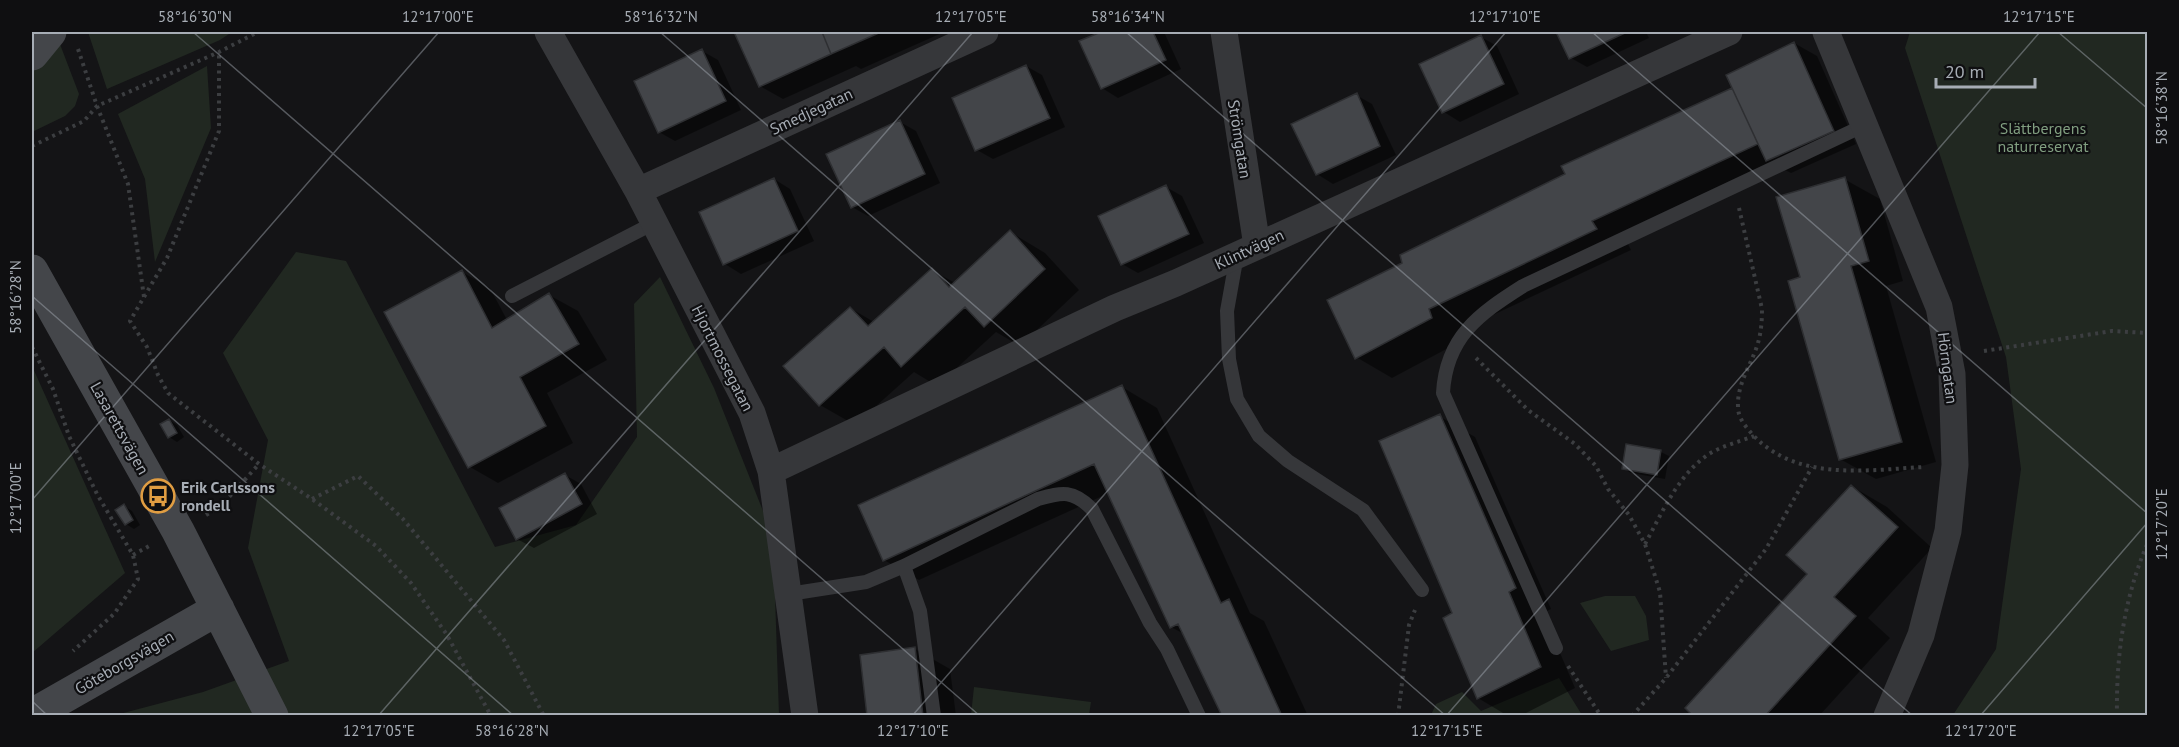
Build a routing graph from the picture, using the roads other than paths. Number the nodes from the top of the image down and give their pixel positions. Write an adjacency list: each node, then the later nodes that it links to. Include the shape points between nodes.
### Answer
1 (548, 32): 9 (street, Hjortmossegatan)
2 (985, 32): 9 (street, Smedjegatan)
3 (1224, 32): 11 (street, Strömgatan)
4 (1729, 32): 11 (street, Klintvägen)
5 (1826, 32): 8 (street, Hörngatan)
6 (63, 37): 7 (street)
7 (32, 54)
8 (1865, 125): 19 (lane, via 1523,286 1491,307 1454,347 1444,372 1443,393); 25 (street, Hörngatan, via 1939,307 1952,374 1955,465 1948,531 1921,635)
9 (638, 191): 10 (street, Hjortmossegatan)
10 (654, 223): 13 (lane); 14 (street, Hjortmossegatan, via 752,413)
11 (1247, 250): 14 (street, Klintvägen); 16 (lane, via 1227,311 1229,359 1237,399 1259,436 1288,461 1363,510)
12 (32, 271): 18 (street, Lasarettsvägen)
13 (512, 296)
14 (771, 471): 17 (street, Hjortmossegatan)
15 (904, 566): 17 (lane, via 866,582); 23 (lane, via 920,611); 24 (lane, via 1038,499 1060,493 1080,496 1092,509)
16 (1422, 590)
17 (789, 594): 22 (street, Hjortmossegatan)
18 (218, 609): 20 (street, Göteborgsvägen); 21 (street, Lasarettsvägen)
19 (1556, 648)
20 (32, 715)
21 (272, 716)
22 (805, 716)
23 (934, 716)
24 (1199, 716)
25 (1887, 716)

